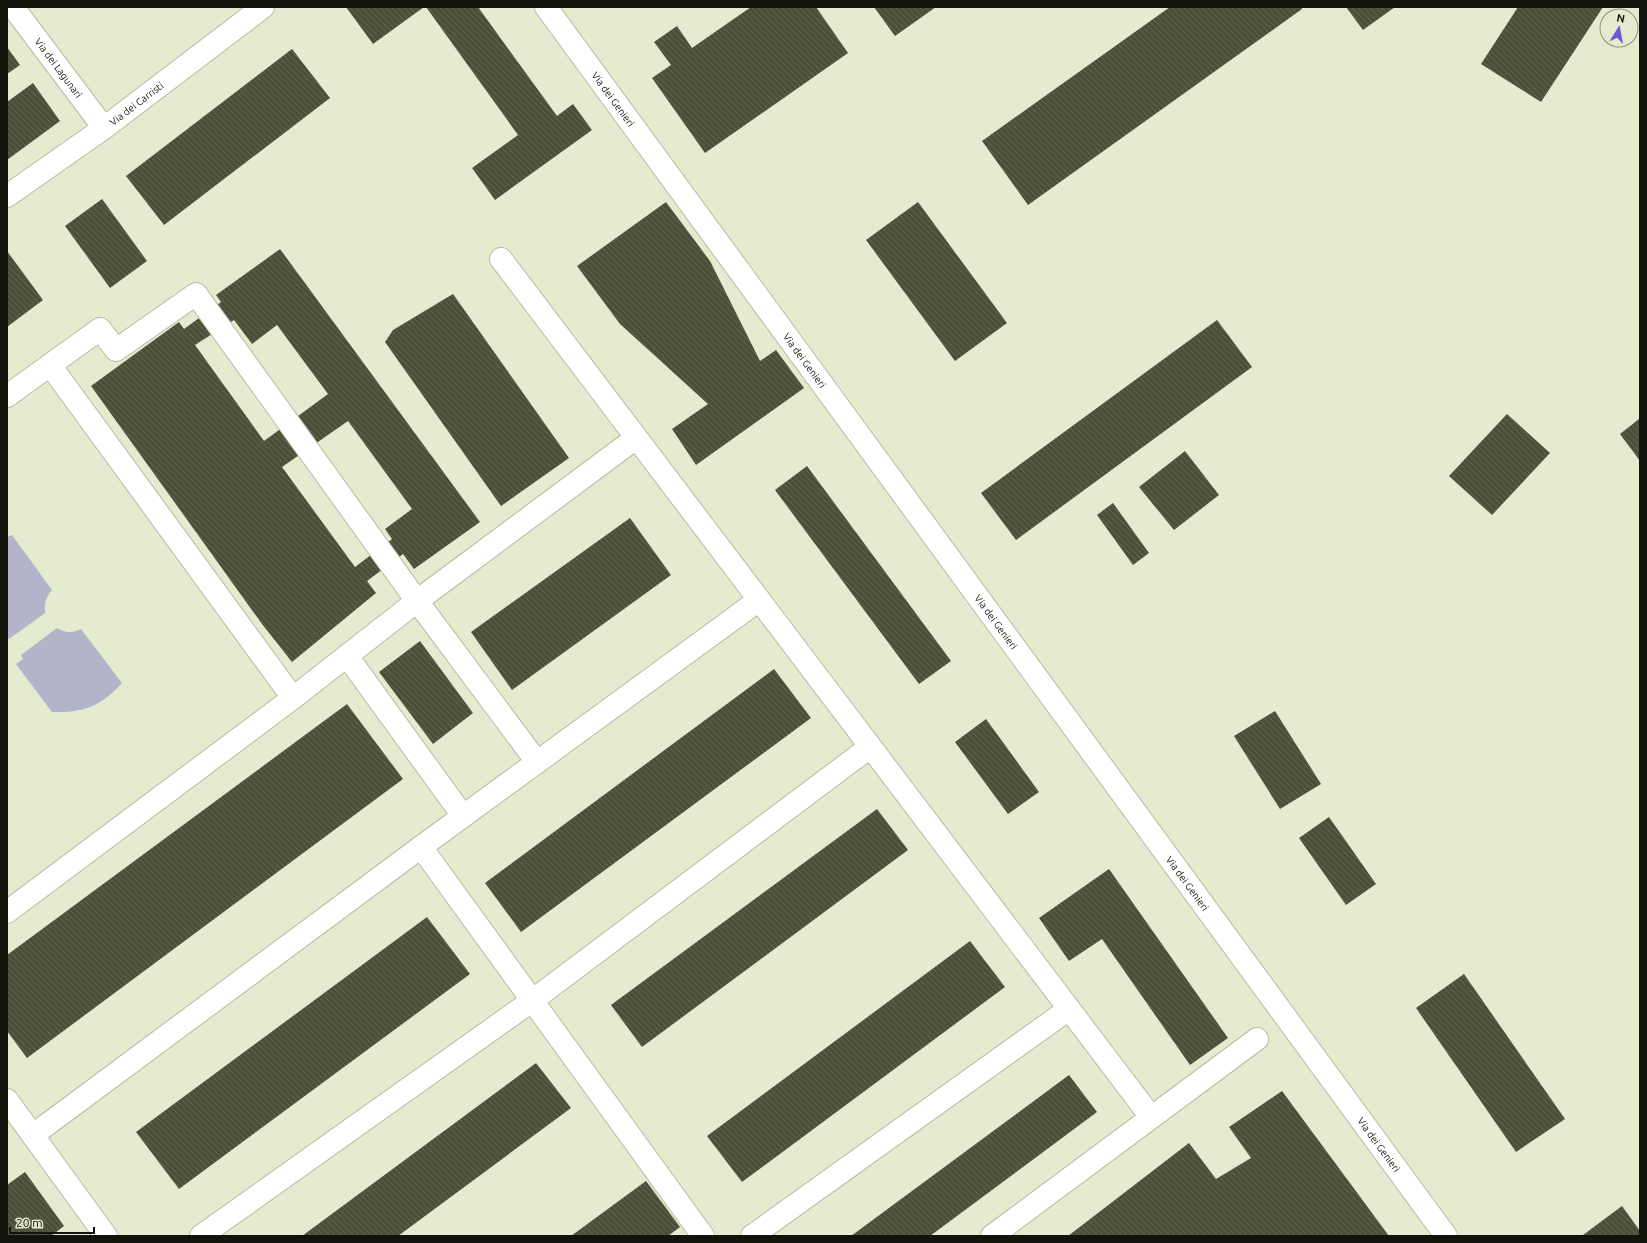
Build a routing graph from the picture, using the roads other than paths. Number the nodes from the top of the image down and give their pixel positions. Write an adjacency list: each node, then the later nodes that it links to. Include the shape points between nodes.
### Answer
1 (14, 7): 4 (street, Via dei Lagunari)
2 (263, 7): 4 (street, Via dei Carristi)
3 (546, 7): 30 (street, Via dei Genieri)
4 (104, 128): 5 (street, Via dei Carristi)
5 (7, 196)
6 (501, 260): 9 (street)
7 (50, 365): 8 (street); 11 (street, via 100,329 116,350 196,294); 13 (street)
8 (7, 396)
9 (636, 438): 10 (street); 11 (street)
10 (759, 600): 14 (street); 15 (street)
11 (417, 601): 12 (street); 15 (street)
12 (347, 656): 13 (street); 16 (street)
13 (293, 698): 18 (street)
14 (870, 747): 19 (street); 20 (street)
15 (537, 762): 16 (street)
16 (463, 816): 17 (street)
17 (421, 847): 19 (street); 24 (street)
18 (7, 912)
19 (533, 1000): 26 (street); 27 (street)
20 (1069, 1009): 23 (street); 28 (street)
21 (1257, 1039): 23 (street)
22 (7, 1100): 24 (street)
23 (1151, 1117): 29 (street)
24 (33, 1135): 25 (street)
25 (106, 1236)
26 (201, 1236)
27 (703, 1236)
28 (752, 1236)
29 (992, 1236)
30 (1446, 1236)

